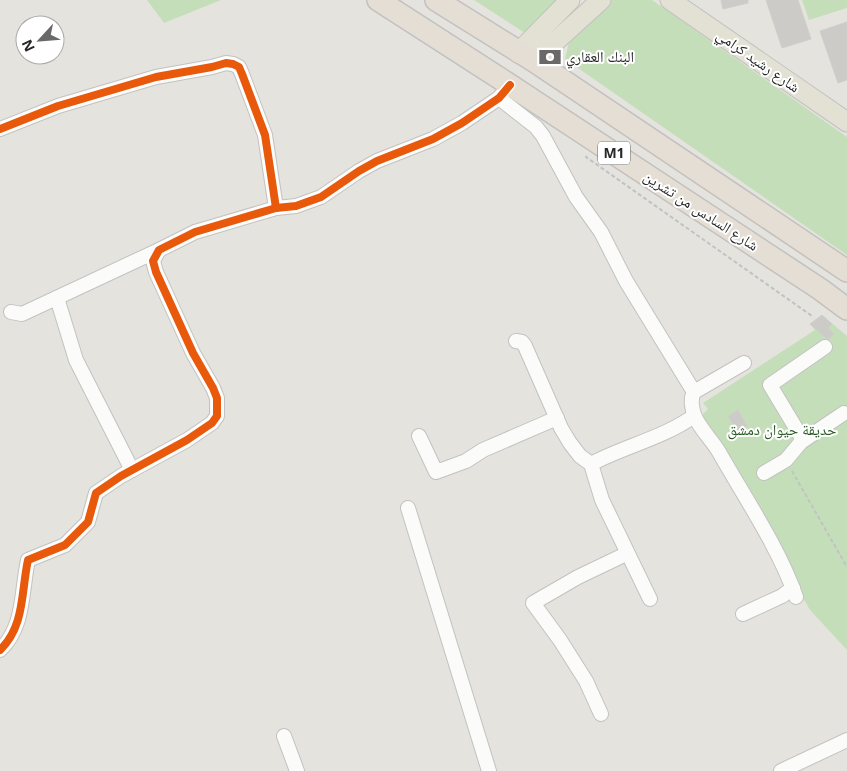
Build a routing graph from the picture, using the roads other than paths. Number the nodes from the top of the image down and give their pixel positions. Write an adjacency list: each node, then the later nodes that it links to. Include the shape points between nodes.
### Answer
1 (378, 0): 7 (highway, شارع السادس من تشرين / M1)
2 (436, 0): 6 (highway, شارع السادس من تشرين / M1)
3 (570, 0): 6 (main road)
4 (600, 0): 6 (main road)
5 (670, 0): 8 (main road, شارع رشيد كرامي)
6 (526, 57): 12 (highway, شارع السادس من تشرين / M1)
7 (505, 91): 10 (street, via 475,115 433,139 371,164 321,197 296,206); 14 (highway, شارع السادس من تشرين / M1, via 590,137); 19 (street, via 543,136 576,197)
8 (847, 122)
9 (0, 129): 10 (street, via 58,106 156,77 233,64 242,74 265,135)
10 (276, 208): 11 (street, via 195,232)
11 (159, 250): 13 (street); 26 (street, via 153,261 156,272 212,388 218,409 212,423)
12 (847, 271)
13 (57, 298): 15 (street, via 22,314); 26 (street, via 76,360)
14 (847, 310)
15 (11, 312)
16 (516, 341): 22 (street, via 525,346)
17 (825, 347): 24 (street, via 770,385)
18 (744, 364): 19 (street)
19 (694, 392): 21 (street)
20 (846, 414): 24 (street)
21 (694, 416): 25 (street, via 662,434); 31 (street, via 752,509 795,593)
22 (557, 418): 23 (street, via 483,450 466,462 436,472); 25 (street, via 570,443)
23 (418, 436)
24 (803, 440): 27 (street, via 786,460)
25 (591, 464): 29 (street, via 602,500)
26 (132, 470): 32 (street, via 96,493 88,522 65,545 28,560 20,613 10,639)
27 (764, 473)
28 (408, 508): 38 (street)
29 (626, 554): 30 (street); 33 (street, via 533,603 586,682)
30 (650, 599)
31 (742, 614)
32 (0, 650)
33 (600, 714)
34 (284, 736): 37 (street)
35 (847, 740): 36 (street)
36 (790, 769)
37 (297, 771)
38 (489, 771)

